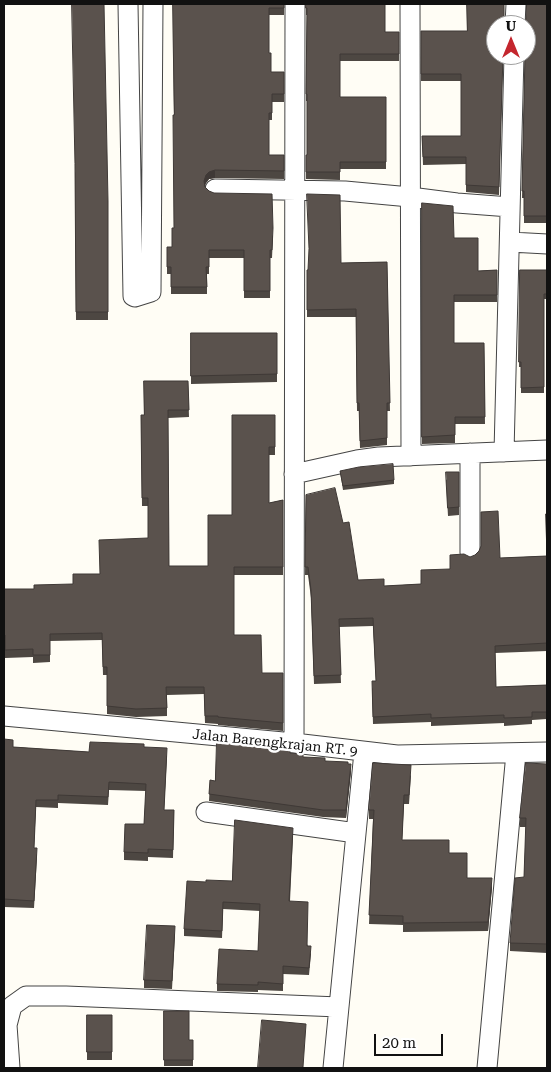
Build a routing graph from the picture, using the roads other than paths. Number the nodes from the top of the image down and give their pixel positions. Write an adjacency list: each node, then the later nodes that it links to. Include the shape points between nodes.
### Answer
1 (128, 4): 5 (street)
2 (153, 4): 6 (street)
3 (295, 4): 9 (street)
4 (410, 4): 10 (street)
5 (129, 52): 6 (street); 6 (street, via 135,297 151,292)
6 (153, 52)
7 (514, 65): 11 (street)
8 (215, 189): 9 (street)
9 (294, 189): 10 (street); 18 (street)
10 (410, 197): 11 (street); 17 (street)
11 (510, 207): 12 (street)
12 (510, 242): 13 (street); 15 (street)
13 (547, 244)
14 (547, 450): 15 (street)
15 (504, 452): 16 (street)
16 (470, 453): 17 (street); 19 (street)
17 (411, 456): 18 (street, via 357,460)
18 (294, 474): 21 (street)
19 (470, 553)
20 (4, 716): 21 (street, Jalan Barengkrajan RT. 9)
21 (294, 743): 22 (street, Jalan Barengkrajan RT. 9)
22 (364, 752): 24 (street, Jalan Barengkrajan RT. 9, via 397,755); 26 (street)
23 (547, 752): 24 (street, Jalan Barengkrajan RT. 9)
24 (516, 753): 30 (street)
25 (206, 812): 26 (street)
26 (356, 833): 27 (street)
27 (339, 1007): 28 (street, via 26,996 12,1006 7,1025); 29 (street)
28 (10, 1068)
29 (333, 1068)
30 (487, 1068)

